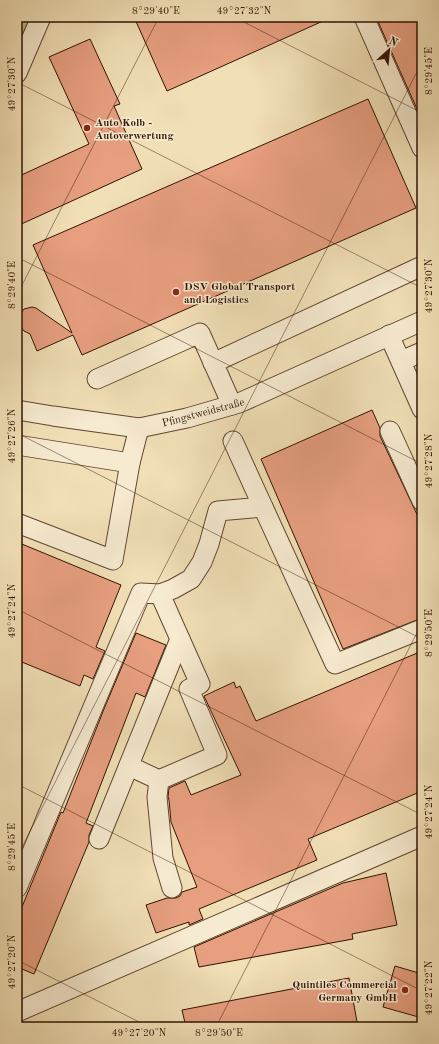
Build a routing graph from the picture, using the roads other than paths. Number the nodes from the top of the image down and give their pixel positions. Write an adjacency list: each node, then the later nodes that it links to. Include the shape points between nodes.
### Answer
1 (41, 17): 3 (street)
2 (364, 17): 4 (street)
3 (17, 73)
4 (422, 148)
5 (422, 266): 10 (street)
6 (422, 321): 7 (street, Pfingstweidstraße)
7 (389, 336): 9 (street); 12 (street, Pfingstweidstraße)
8 (422, 352): 9 (street)
9 (401, 361): 13 (street)
10 (213, 363): 11 (street, via 200,333); 12 (street)
11 (97, 379)
12 (232, 405): 15 (street, Pfingstweidstraße, via 187,418)
13 (422, 409)
14 (17, 410): 15 (street, Pfingstweidstraße)
15 (134, 428): 19 (street)
16 (390, 431): 20 (street)
17 (233, 441): 21 (street)
18 (17, 445): 19 (street)
19 (130, 463): 22 (street, via 113,560)
20 (422, 501)
21 (263, 507): 23 (street, via 218,511 202,562 191,579); 24 (street, via 336,664)
22 (17, 523)
23 (160, 594): 25 (street); 30 (street, via 141,593)
24 (422, 629)
25 (180, 640): 26 (street); 27 (street, via 200,684 189,689 217,755)
26 (129, 766): 27 (street); 29 (street)
27 (159, 780): 31 (street, via 157,797 162,858)
28 (422, 836): 32 (street)
29 (99, 839)
30 (17, 888)
31 (172, 888)
32 (17, 1012)

